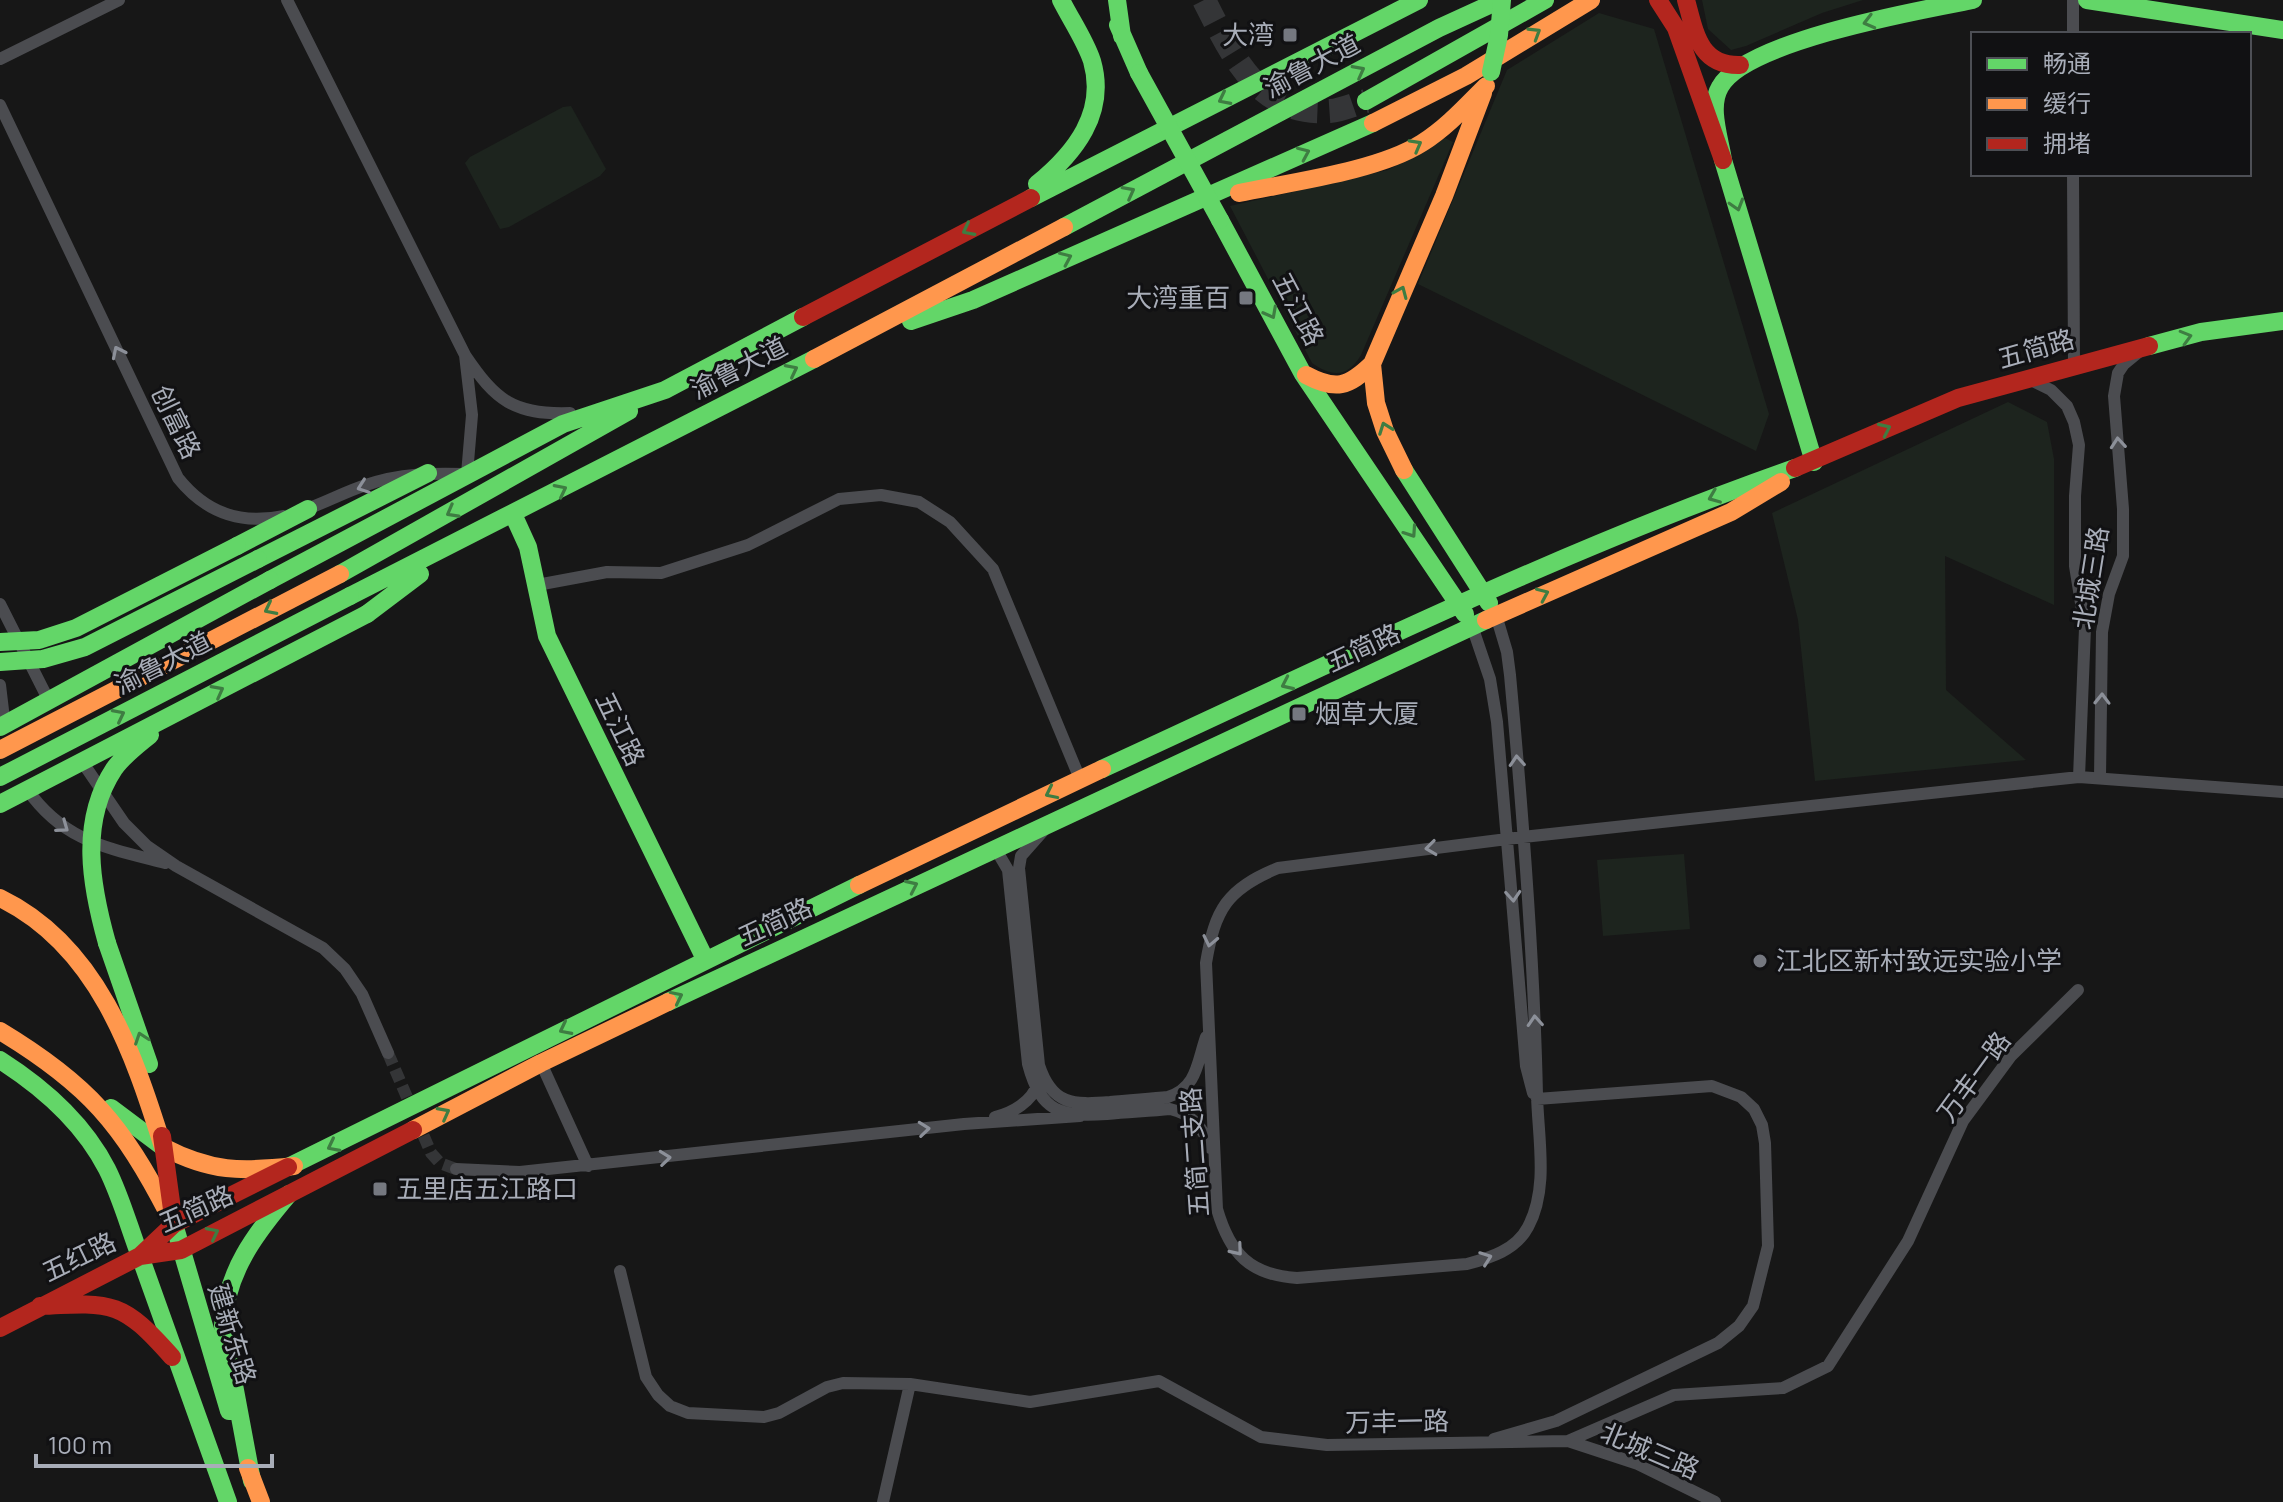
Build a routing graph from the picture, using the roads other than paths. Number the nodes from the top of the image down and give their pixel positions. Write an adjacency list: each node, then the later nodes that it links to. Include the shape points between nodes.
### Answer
1 (119, 0): 18 (street)
2 (287, 0): 30 (street)
3 (1061, 0): 26 (main road, via 1092,61 1097,92 1090,125 1054,171)
4 (1108, 0): 17 (main road, 五江路)
5 (1117, 0): 17 (main road)
6 (1419, 0): 26 (main road, 渝鲁大道, one-way to 26)
7 (1501, 0): 20 (main road, bridge); 28 (main road, 渝鲁大道, one-way to 7)
8 (1545, 0): 21 (main road)
9 (1591, 0): 25 (main road, one-way to 9, via 1389,116)
10 (1658, 0): 23 (main road, via 1676,28)
11 (1686, 0): 19 (main road, via 1710,60)
12 (1973, 0): 19 (main road, one-way to 19, via 1840,29)
13 (2073, 0): 16 (street)
14 (2087, 0): 15 (main road)
15 (2283, 30)
16 (2073, 32)
17 (1122, 36): 33 (main road, 五江路, one-way to 33, bridge)
18 (0, 59)
19 (1740, 65): 23 (main road, via 1720,84 1717,96)
20 (1488, 79): 25 (main road, one-way to 20, via 1382,162 1421,144 1453,119); 31 (main road, one-way to 20)
21 (1366, 101)
22 (0, 105): 40 (street, 创富路, one-way to 22, via 270,519 236,518 204,505 178,478)
23 (1723, 160): 37 (main road, one-way to 37)
24 (2073, 176): 32 (street)
25 (1179, 208): 28 (main road, one-way to 25, via 973,300)
26 (999, 214): 35 (main road, 渝鲁大道, one-way to 35)
27 (2283, 321): 29 (main road, 五简路, one-way to 27, via 2201,332)
28 (837, 346): 41 (main road, 渝鲁大道, one-way to 28)
29 (2142, 349): 32 (main road, 五简路); 57 (street, 北城三路, one-way to 29, via 2102,632 2123,556 2114,396 2118,373)
30 (465, 355): 36 (street, via 484,383 519,409); 39 (street, via 472,415)
31 (1372, 364): 33 (main road, via 1343,385 1325,386); 44 (main road, one-way to 31, via 1404,470 1385,431)
32 (2074, 365): 34 (main road, 五简路)
33 (1303, 374): 46 (main road, 五江路, one-way to 46)
34 (2027, 378): 37 (main road, 五简路, one-way to 34, via 1958,398); 56 (street, 北城三路, via 2067,406 2079,445 2075,566 2085,628)
35 (665, 390): 36 (main road, 渝鲁大道); 54 (main road, one-way to 54, bridge, via 340,574)
36 (592, 413): 39 (main road, 渝鲁大道)
37 (1814, 462): 44 (main road, 五简路, one-way to 44, via 1721,494); 47 (main road, 五简路, one-way to 37, via 1731,512)
38 (428, 473): 39 (street, 创富路); 40 (street, 创富路, one-way to 40, via 366,485); 50 (main road, bridge, via 85,647 28,663)
39 (467, 474): 53 (main road, 渝鲁大道, bridge)
40 (308, 509): 49 (main road, bridge, via 76,628 49,638)
41 (513, 514): 42 (main road, 渝鲁大道); 43 (main road, 五江路)
42 (467, 539): 52 (main road, one-way to 42, bridge, via 367,614); 55 (main road, 渝鲁大道, one-way to 42, bridge)
43 (537, 585): 58 (street, via 607,572 661,573 748,545 839,499 881,495 919,502 950,522 993,569); 67 (main road, 五江路, via 558,661)
44 (1484, 594): 46 (main road, 五简路); 47 (main road)
45 (0, 604): 65 (street, via 73,749 124,823)
46 (1460, 605): 48 (main road, 五江路); 58 (main road, 五简路, one-way to 58)
47 (1496, 615): 48 (main road, 五简路); 62 (street, 五简二支路, one-way to 47, via 1510,675)
48 (1472, 626): 61 (main road, 五简路); 63 (street, 五简二支路, via 1490,679)
49 (0, 642)
50 (0, 662)
51 (0, 685): 65 (street, one-way to 65, via 12,756 38,805 74,835)
52 (177, 713): 60 (main road, bridge); 80 (main road, one-way to 52, bridge, via 145,1047 94,899 90,833 115,768)
53 (0, 727)
54 (0, 750)
55 (0, 777)
56 (2079, 777): 57 (street); 62 (street)
57 (2100, 777): 59 (street)
58 (1080, 779): 67 (main road, 五简路, one-way to 67)
59 (2283, 792)
60 (0, 804)
61 (1056, 818): 64 (main road, 五简路); 74 (street, via 1029,845 1019,868)
62 (1523, 837): 63 (street); 77 (street, 五简二支路, one-way to 62)
63 (1508, 838): 69 (street, 五简二支路, one-way to 69, via 1278,868 1255,877 1219,910 1210,936); 77 (street, 五简二支路, one-way to 77, via 1526,1066)
64 (982, 852): 73 (main road, 五简路, one-way to 64); 76 (street, via 998,853 1008,870 1028,1064)
65 (176, 866): 71 (street, via 323,948 362,994)
66 (0, 898): 80 (main road, via 40,920 91,976 146,1090)
67 (705, 959): 81 (main road, 五简路, one-way to 81)
68 (2078, 990): 95 (street, 万丰一路, via 2011,1056 1963,1121 1908,1241 1828,1366 1783,1388 1674,1395)
69 (1209, 1027): 74 (street, via 1188,1087 1168,1097 1077,1104 1058,1096); 83 (street, 五简二支路)
70 (0, 1031): 75 (main road)
71 (388, 1053)
72 (0, 1060): 88 (main road, via 56,1102 84,1134 107,1169)
73 (541, 1063): 82 (street); 85 (main road, 五简路, one-way to 73)
74 (1039, 1065): 76 (street)
75 (72, 1080): 80 (main road); 86 (main road, via 118,1128)
76 (1036, 1089): 78 (street, via 1050,1106); 79 (street, via 1012,1111)
77 (1537, 1099): 83 (street, 五简二支路, one-way to 77, via 1224,1234 1238,1254 1275,1277 1467,1264 1491,1258 1527,1229 1541,1177); 96 (street, via 1712,1086 1741,1097 1762,1125 1768,1246 1753,1306 1718,1343 1556,1421)
78 (1080, 1116): 79 (street); 83 (street, via 1179,1111 1198,1124)
79 (964, 1124): 82 (street, one-way to 79)
80 (163, 1147): 81 (main road, via 224,1171); 86 (main road)
81 (294, 1166): 86 (main road, 五简路)
82 (588, 1166): 84 (street, via 520,1172)
83 (1215, 1166)
84 (456, 1169)
85 (289, 1194): 87 (main road, 五简路, one-way to 85); 97 (main road, via 240,1257 223,1308)
86 (174, 1224): 87 (main road, 建新东路); 88 (main road, 五简路)
87 (181, 1250): 88 (main road, 五简路); 94 (main road, 建新东路)
88 (140, 1256): 90 (main road, 五红路); 92 (main road)
89 (620, 1271): 93 (street, 万丰一路, via 646,1377 658,1395 679,1410 764,1417 843,1383)
90 (40, 1306): 91 (main road, 五红路); 92 (main road, via 91,1304 127,1312)
91 (0, 1328)
92 (178, 1364): 94 (main road, via 184,1353 195,1351); 98 (main road)
93 (910, 1384): 96 (street, 万丰一路, via 1030,1402 1159,1381 1261,1437 1327,1445); 100 (street)
94 (221, 1387): 97 (main road, 建新东路)
95 (1568, 1441): 96 (street, 万丰一路); 101 (street, 北城三路, via 1638,1464)
96 (1477, 1444)
97 (252, 1481): 99 (main road, 建新东路)
98 (228, 1502)
99 (261, 1502)
100 (883, 1502)
101 (1715, 1502)

